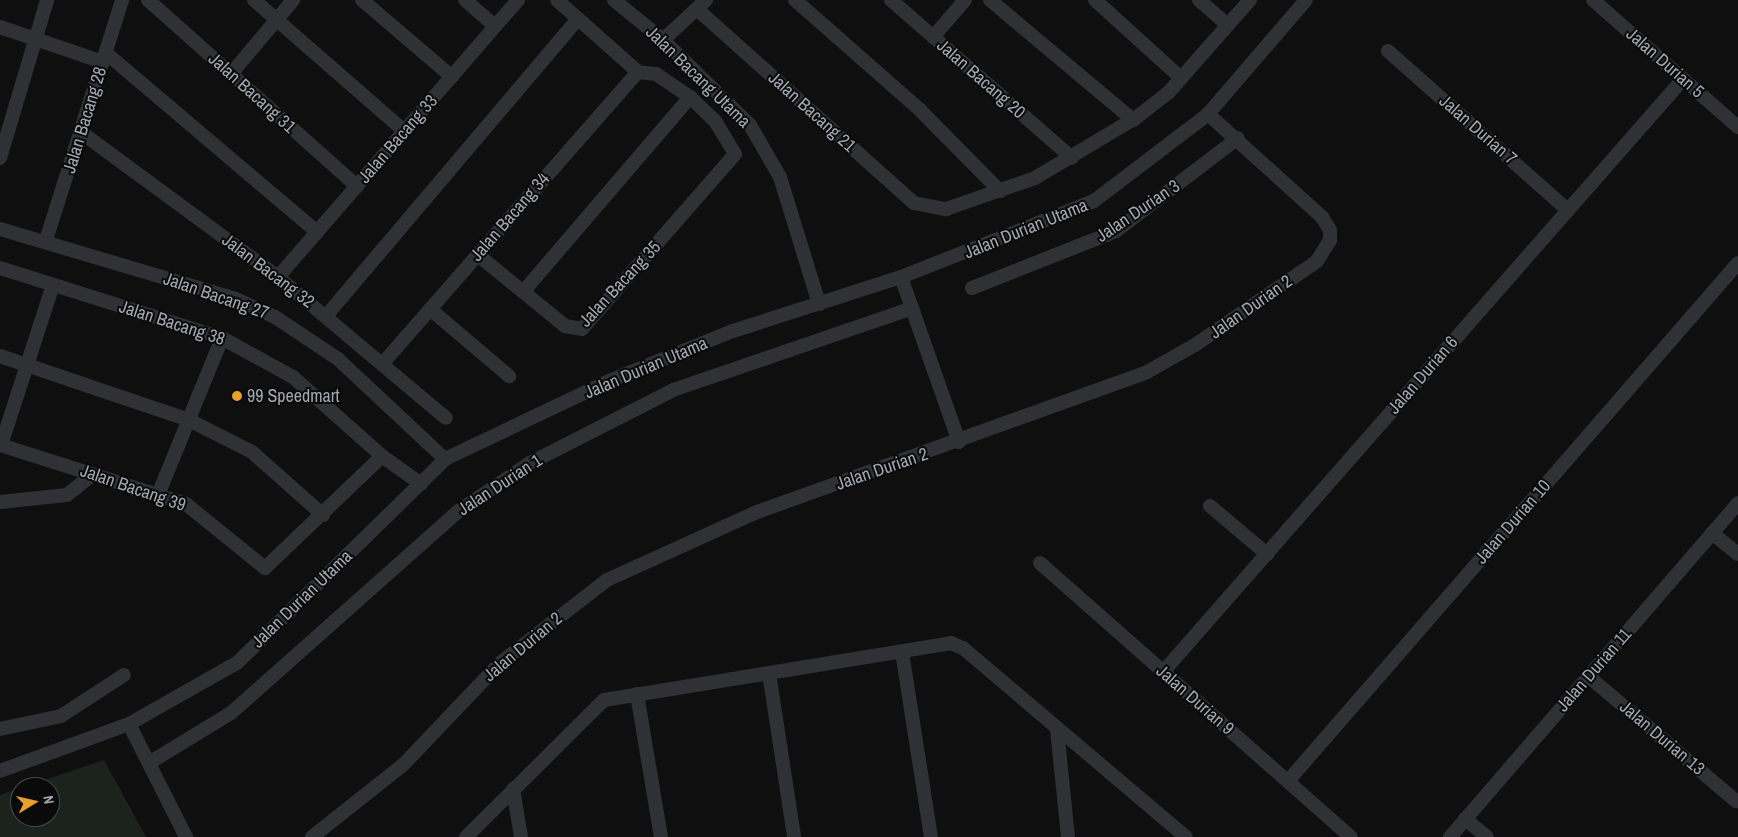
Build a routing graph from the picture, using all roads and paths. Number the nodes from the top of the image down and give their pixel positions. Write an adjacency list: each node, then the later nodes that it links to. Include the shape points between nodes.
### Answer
1 (47, 0): 26 (street)
2 (122, 0): 30 (street, Jalan Bacang 28)
3 (148, 0): 32 (street, Jalan Bacang 31)
4 (254, 0): 21 (street)
5 (292, 0): 21 (street)
6 (362, 0): 33 (street)
7 (465, 0): 24 (street)
8 (518, 0): 24 (street, Jalan Bacang 33)
9 (556, 0): 22 (street)
10 (614, 0): 28 (street, Jalan Bacang Utama)
11 (795, 0): 46 (street, via 920,110)
12 (891, 0): 27 (street, Jalan Bacang 20)
13 (965, 0): 27 (street)
14 (990, 0): 38 (street)
15 (1095, 0): 34 (street)
16 (1199, 0): 23 (street)
17 (1250, 0): 23 (street)
18 (1593, 0): 35 (street, Jalan Durian 5)
19 (1303, 1): 37 (street, Jalan Durian Utama)
20 (702, 5): 28 (street); 46 (street, Jalan Bacang 21, via 914,203 930,208 954,207)
21 (276, 19): 32 (street); 40 (street)
22 (578, 19): 31 (street); 62 (street)
23 (1228, 25): 34 (street)
24 (495, 26): 33 (street, Jalan Bacang 33)
25 (0, 27): 26 (street)
26 (36, 37): 30 (street); 43 (street)
27 (933, 37): 44 (street, Jalan Bacang 20)
28 (662, 40): 59 (street, Jalan Bacang Utama, via 750,125 766,150 794,218)
29 (1388, 51): 47 (street, Jalan Durian 7)
30 (104, 57): 41 (street, Jalan Bacang 28); 49 (street)
31 (638, 72): 36 (street, via 658,75); 51 (street, Jalan Bacang 34)
32 (231, 74): 45 (street, Jalan Bacang 31)
33 (452, 76): 40 (street, Jalan Bacang 33)
34 (1181, 78): 38 (street)
35 (1682, 78): 39 (street, Jalan Durian 5); 47 (street, Jalan Durian 6)
36 (690, 97): 58 (street); 58 (street, Jalan Bacang 35, via 734,147 726,166 582,329 565,326)
37 (1208, 114): 42 (street, Jalan Durian 2); 55 (street, Jalan Durian Utama, via 1094,201)
38 (1133, 120): 44 (street)
39 (1738, 127)
40 (404, 131): 45 (street, Jalan Bacang 33)
41 (82, 133): 50 (street, Jalan Bacang 28); 54 (street, Jalan Bacang 32)
42 (1238, 138): 57 (street, Jalan Durian 3, via 1116,231); 70 (street, Jalan Durian 2, via 1322,217 1330,230 1327,252 1170,362)
43 (0, 158)
44 (1072, 158): 46 (street)
45 (357, 186): 49 (street, Jalan Bacang 33)
46 (1000, 191)
47 (1568, 210): 82 (street, Jalan Durian 6)
48 (0, 229): 50 (street, Jalan Bacang 27)
49 (317, 232): 54 (street, Jalan Bacang 33)
50 (46, 240): 73 (street, Jalan Bacang 27, via 236,299 275,317 338,360)
51 (478, 255): 58 (street, Jalan Bacang 35); 61 (street, Jalan Bacang 34)
52 (1738, 263): 96 (street, Jalan Durian 10)
53 (0, 268): 56 (street, Jalan Bacang 38)
54 (278, 277): 62 (street, Jalan Bacang 32)
55 (901, 278): 59 (street, Jalan Durian Utama); 60 (street)
56 (53, 285): 63 (street, Jalan Bacang 38); 66 (street)
57 (972, 288)
58 (523, 292)
59 (819, 304): 73 (street, Jalan Durian Utama, via 734,332 609,382)
60 (912, 308): 70 (street); 94 (street, Jalan Durian 1, via 672,390 530,463 457,512 231,713)
61 (430, 309): 65 (street, Jalan Bacang 34); 67 (street)
62 (326, 316): 65 (street, Jalan Bacang 32)
63 (222, 338): 69 (street); 72 (street, Jalan Bacang 38, via 293,377)
64 (0, 356): 66 (street)
65 (383, 363): 68 (street, Jalan Bacang 32)
66 (28, 365): 69 (street); 71 (street)
67 (509, 376)
68 (446, 418)
69 (189, 420): 76 (street); 80 (street, via 252,452)
70 (959, 442): 101 (street, Jalan Durian 2, via 756,512 607,580 500,663 397,771)
71 (0, 445): 74 (street, Jalan Bacang 39)
72 (382, 456): 75 (street, Jalan Bacang 38); 80 (street, Jalan Bacang 39)
73 (445, 459): 75 (street, Jalan Durian Utama)
74 (93, 474): 76 (street, Jalan Bacang 39); 77 (street, via 67,494)
75 (421, 484): 91 (street, Jalan Durian Utama, via 237,663)
76 (158, 495): 80 (street, Jalan Bacang 39, via 186,504 265,568)
77 (0, 502)
78 (1738, 503): 81 (street, Jalan Durian 11)
79 (1210, 506): 82 (street)
80 (323, 515)
81 (1712, 533): 83 (street); 89 (street, Jalan Durian 11)
82 (1267, 554): 86 (street, Jalan Durian 6)
83 (1738, 554)
84 (1040, 564): 86 (street, Jalan Durian 9)
85 (902, 652): 87 (street); 93 (street, via 959,645); 106 (street)
86 (1164, 672): 96 (street, Jalan Durian 9)
87 (769, 673): 90 (street); 105 (street)
88 (124, 676): 92 (street, via 59,717)
89 (1588, 676): 98 (street, Jalan Durian 13); 99 (street, Jalan Durian 11)
90 (637, 694): 97 (street, via 598,702); 104 (street)
91 (129, 724): 94 (street); 95 (street, Jalan Durian Utama)
92 (0, 729)
93 (1057, 729): 107 (street); 108 (street)
94 (149, 763): 100 (street)
95 (0, 771)
96 (1288, 782): 109 (street, Jalan Durian 9)
97 (513, 789): 102 (street); 103 (street)
98 (1736, 801)
99 (1465, 819): 110 (street, Jalan Durian 11); 111 (street)
100 (186, 837)
101 (312, 837)
102 (466, 837)
103 (521, 837)
104 (661, 837)
105 (794, 837)
106 (931, 837)
107 (1068, 837)
108 (1186, 837)
109 (1350, 837)
110 (1450, 837)
111 (1487, 837)

